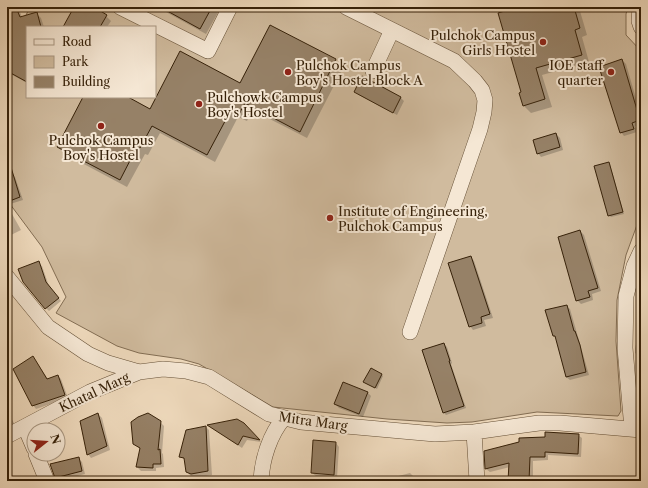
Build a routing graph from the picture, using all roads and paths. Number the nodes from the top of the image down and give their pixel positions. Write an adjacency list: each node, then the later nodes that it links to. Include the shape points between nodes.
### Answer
1 (120, 7): 2 (street, via 208,51)
2 (230, 7)
3 (346, 7): 6 (street)
4 (640, 7): 5 (street)
5 (641, 27)
6 (392, 30): 7 (street); 10 (street, via 454,61 476,81 485,100 480,129)
7 (373, 71)
8 (641, 251): 14 (street, via 626,296 625,348)
9 (7, 277): 11 (street, Mitra Marg, via 48,327 88,354)
10 (410, 332)
11 (138, 372): 12 (street, Mitra Marg, via 163,369 209,377 269,414); 13 (street, Khatal Marg, via 90,392)
12 (284, 418): 15 (street, Mitra Marg, via 301,422 434,434); 19 (street, via 272,438)
13 (25, 427): 16 (street, Khatal Marg)
14 (636, 429): 15 (street, Mitra Marg, via 539,423)
15 (474, 432): 20 (street)
16 (7, 436)
17 (39, 462): 18 (street)
18 (47, 481)
19 (261, 481)
20 (477, 481)

